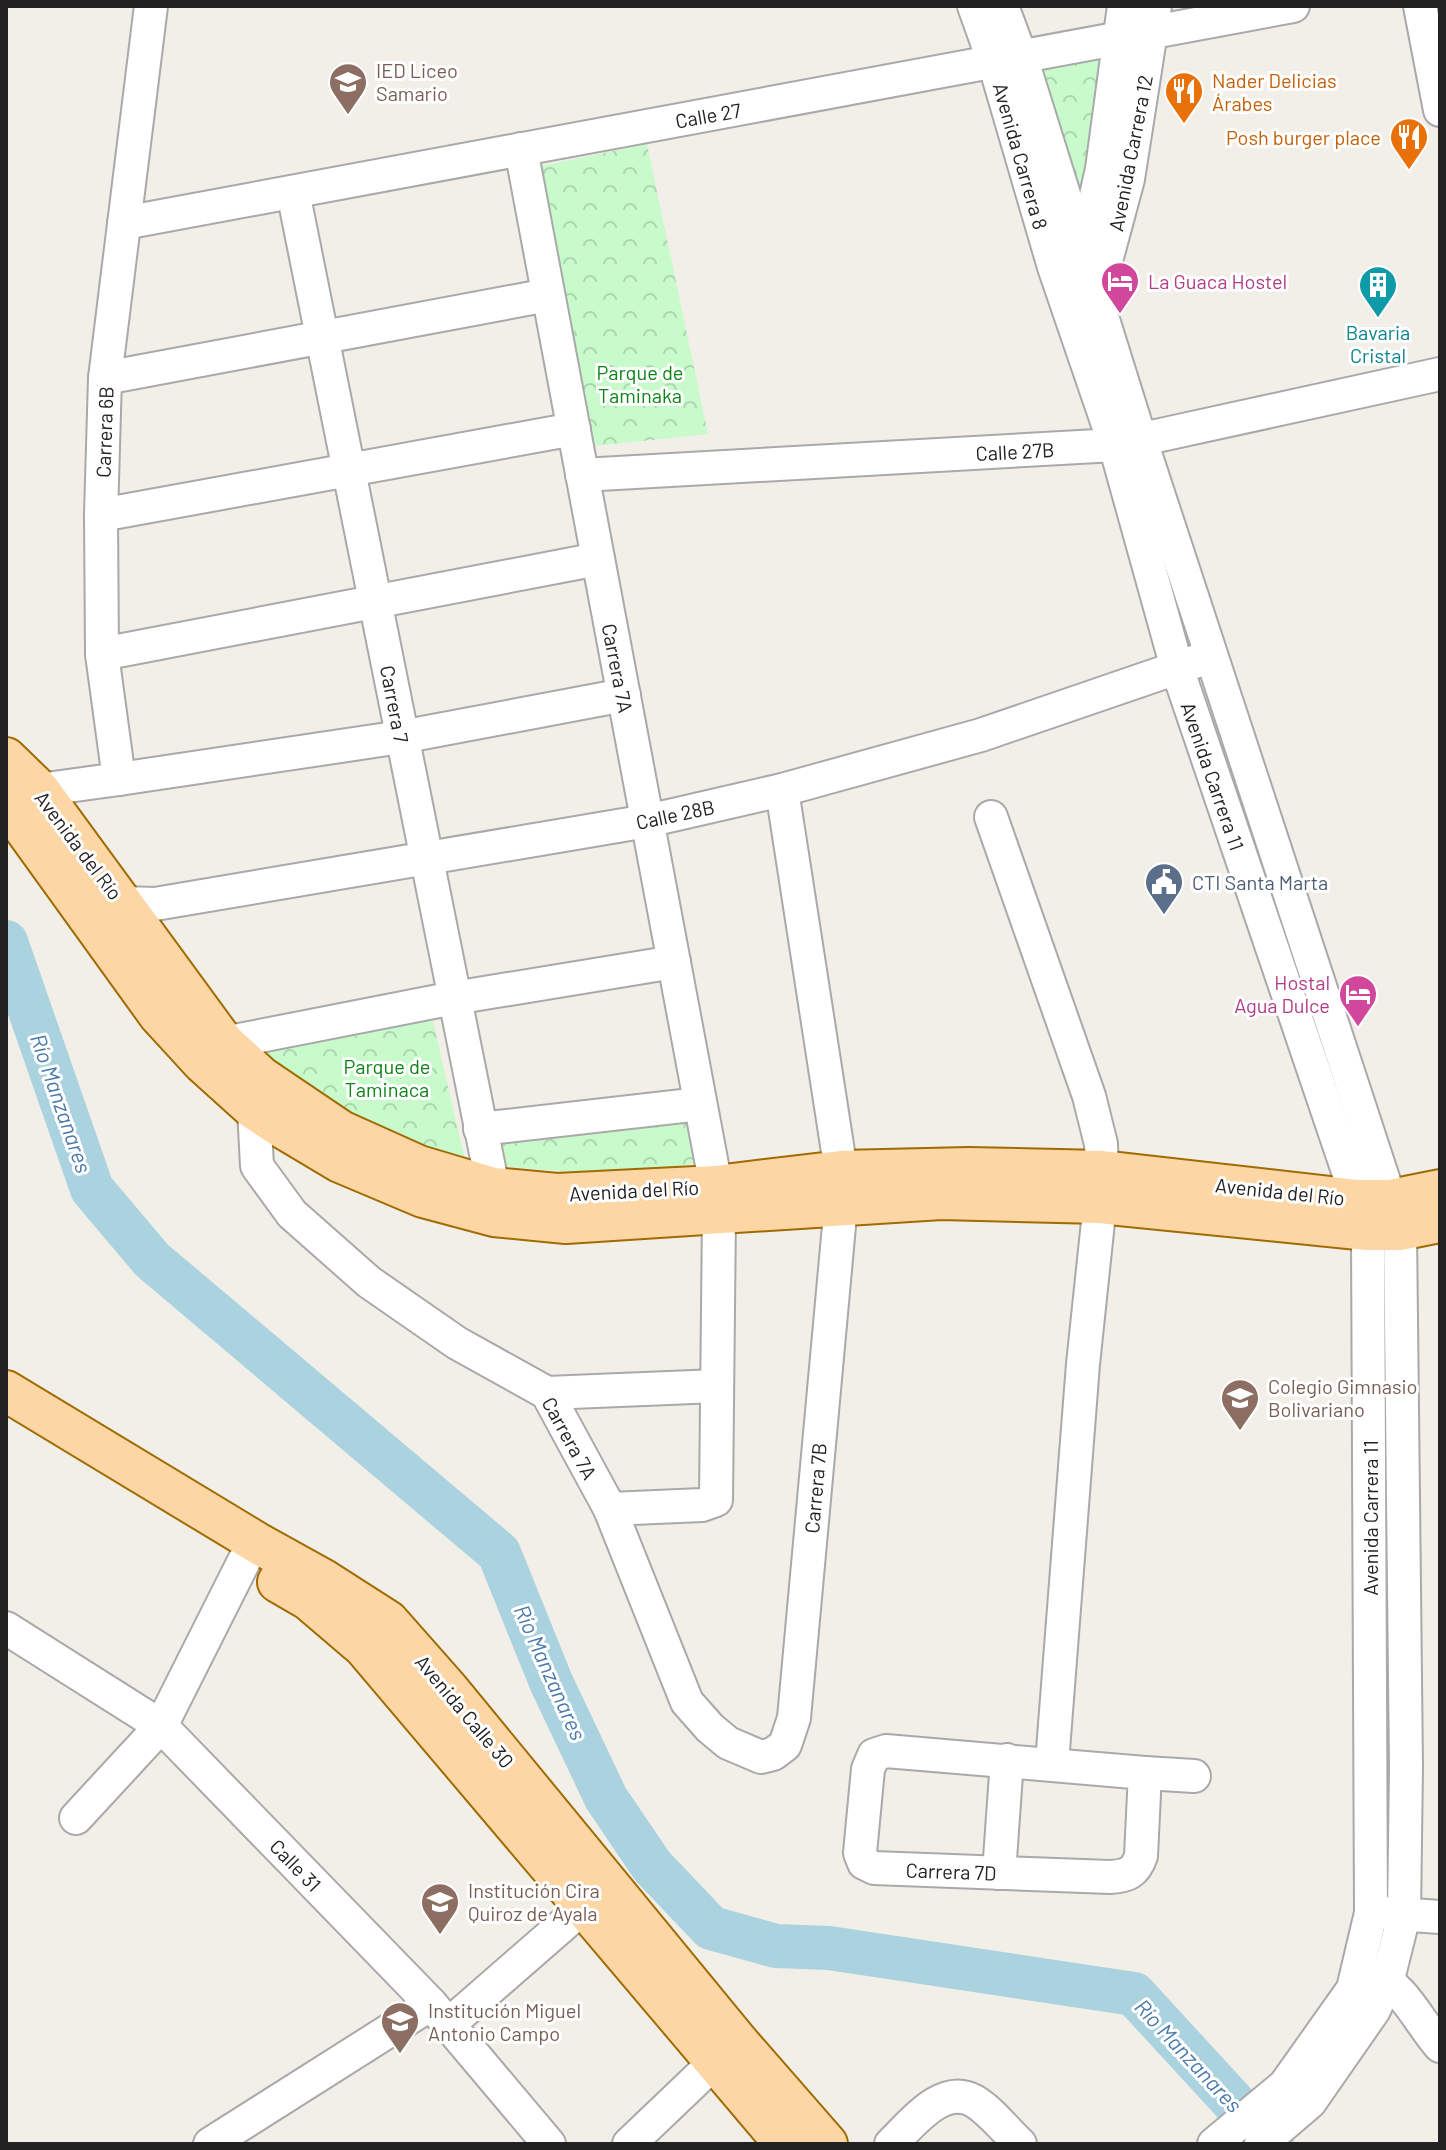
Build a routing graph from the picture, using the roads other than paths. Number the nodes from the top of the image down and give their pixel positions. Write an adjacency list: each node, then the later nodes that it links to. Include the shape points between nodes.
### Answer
1 (151, 6): 13 (street, Carrera 6B)
2 (974, 6): 9 (street, Avenida Carrera 8)
3 (1002, 6): 9 (street, Avenida Carrera 8)
4 (1124, 6): 8 (street, Avenida Carrera 12)
5 (1293, 6): 7 (street, Calle 27)
6 (1420, 6): 10 (street)
7 (1154, 19): 8 (street, Calle 27); 16 (street, Avenida Carrera 12, via 1128,179)
8 (1119, 39): 9 (street, Calle 27); 14 (street, Avenida Carrera 12, via 1102,169)
9 (1007, 59): 11 (street, Calle 27); 14 (street, Avenida Carrera 8); 16 (street, Avenida Carrera 8)
10 (1440, 110)
11 (521, 149): 12 (street, Calle 27); 15 (street, Carrera 7A)
12 (293, 192): 13 (street, Calle 27); 17 (street, Carrera 7)
13 (124, 223): 19 (street, Carrera 6B)
14 (1082, 256): 16 (street, Avenida Carrera 12)
15 (548, 295): 17 (street); 20 (street, Carrera 7A)
16 (1089, 308): 21 (street, Avenida Carrera 11)
17 (322, 337): 19 (street); 22 (street, Carrera 7)
18 (1440, 374): 21 (street, Calle 27B)
19 (105, 378): 24 (street, Carrera 6B)
20 (574, 429): 22 (street); 23 (street, Carrera 7A)
21 (1127, 442): 23 (street, Calle 27B); 28 (street, Avenida Carrera 11); 29 (street, Avenida Carrera 11)
22 (348, 470): 24 (street); 26 (street, Carrera 7)
23 (582, 475): 25 (street, Carrera 7A)
24 (101, 515): 27 (street, Carrera 6B)
25 (598, 559): 26 (street); 30 (street, Carrera 7A)
26 (374, 601): 27 (street); 31 (street, Carrera 7)
27 (102, 654): 33 (street, Carrera 6B)
28 (1211, 656): 29 (street, Calle 28B); 51 (street, Avenida Carrera 11)
29 (1177, 668): 34 (street, Calle 28B, via 981,735); 51 (street, Avenida Carrera 11)
30 (624, 695): 31 (street); 37 (street, Carrera 7A)
31 (401, 737): 33 (street); 38 (street, Carrera 7)
32 (6, 758): 35 (main road, Avenida del Río)
33 (119, 779): 35 (street)
34 (782, 790): 37 (street, Calle 28B); 46 (street, Carrera 7B)
35 (22, 797): 39 (main road, Avenida del Río); 44 (main road, Avenida del Río, via 159,1015)
36 (991, 817): 47 (street, via 1089,1096 1101,1144)
37 (647, 821): 38 (street, Calle 28B); 40 (street, Carrera 7A)
38 (427, 860): 39 (street, Calle 28B, via 155,904); 41 (street, Carrera 7)
39 (123, 903): 42 (main road, Avenida del Río)
40 (674, 962): 41 (street); 43 (street, Carrera 7A)
41 (454, 998): 42 (street); 45 (street, Carrera 7)
42 (224, 1043): 50 (main road, Avenida del Río, via 261,1077 341,1131)
43 (700, 1104): 45 (street); 49 (street, Carrera 7A)
44 (254, 1109): 50 (main road, Avenida del Río, via 340,1162 423,1197); 55 (street, Carrera 7A, via 257,1166 292,1214 369,1282 457,1343)
45 (480, 1129): 50 (street, Carrera 7)
46 (841, 1187): 47 (main road, Avenida del Río, via 969,1168); 49 (main road, Avenida del Río); 61 (street, Carrera 7B, via 794,1718 785,1745)
47 (1101, 1187): 51 (main road, Avenida del Río); 63 (street)
48 (1440, 1190): 51 (main road, Avenida del Río)
49 (717, 1200): 50 (main road, Avenida del Río, via 557,1194); 53 (street, Carrera 7A)
50 (493, 1202)
51 (1379, 1215): 52 (main road, Avenida del Río); 69 (street, Avenida Carrera 11); 70 (street, Avenida Carrera 11, via 1406,1767)
52 (1440, 1222)
53 (717, 1386): 55 (street); 57 (street, Carrera 7A, via 716,1500)
54 (6, 1391): 68 (main road, Avenida Calle 30, via 388,1621 448,1689)
55 (547, 1393): 57 (street, Carrera 7A)
56 (6, 1422): 58 (main road, Avenida Calle 30)
57 (610, 1509): 61 (street, Carrera 7A, via 687,1702 728,1743)
58 (244, 1561): 60 (street); 68 (main road, Avenida Calle 30, via 309,1600 364,1647)
59 (6, 1628): 60 (street, Calle 31)
60 (161, 1726): 66 (street); 74 (street, Calle 31)
61 (761, 1757)
62 (1007, 1760): 63 (street, Carrera 7D); 67 (street); 67 (street, Carrera 7D, via 886,1751 874,1755 860,1853 874,1868)
63 (1052, 1763): 64 (street, Carrera 7D)
64 (1145, 1773): 65 (street); 67 (street, Carrera 7D, via 1141,1856 1126,1876)
65 (1194, 1776)
66 (76, 1818)
67 (999, 1873)
68 (597, 1895): 74 (street); 76 (main road, Avenida Calle 30); 82 (main road, Avenida Calle 30)
69 (1371, 1913): 70 (street); 72 (street, Avenida Carrera 11)
70 (1404, 1915): 71 (street); 73 (street, Avenida Carrera 11)
71 (1440, 1917)
72 (1358, 1969): 73 (street); 77 (street, Avenida Carrera 11, via 1353,1989)
73 (1388, 1979): 75 (street); 77 (street, Avenida Carrera 11, via 1374,2010)
74 (439, 2015): 78 (street); 79 (street, Calle 31)
75 (1436, 2038)
76 (716, 2061): 80 (street); 81 (main road, Avenida Calle 30)
77 (1298, 2094): 85 (street, Avenida Carrera 11); 86 (street, Avenida Carrera 11)
78 (210, 2144)
79 (549, 2144)
80 (629, 2144)
81 (785, 2144)
82 (827, 2144)
83 (891, 2144): 84 (street, via 934,2104 949,2097 973,2101)
84 (1020, 2144)
85 (1214, 2144)
86 (1261, 2144)

